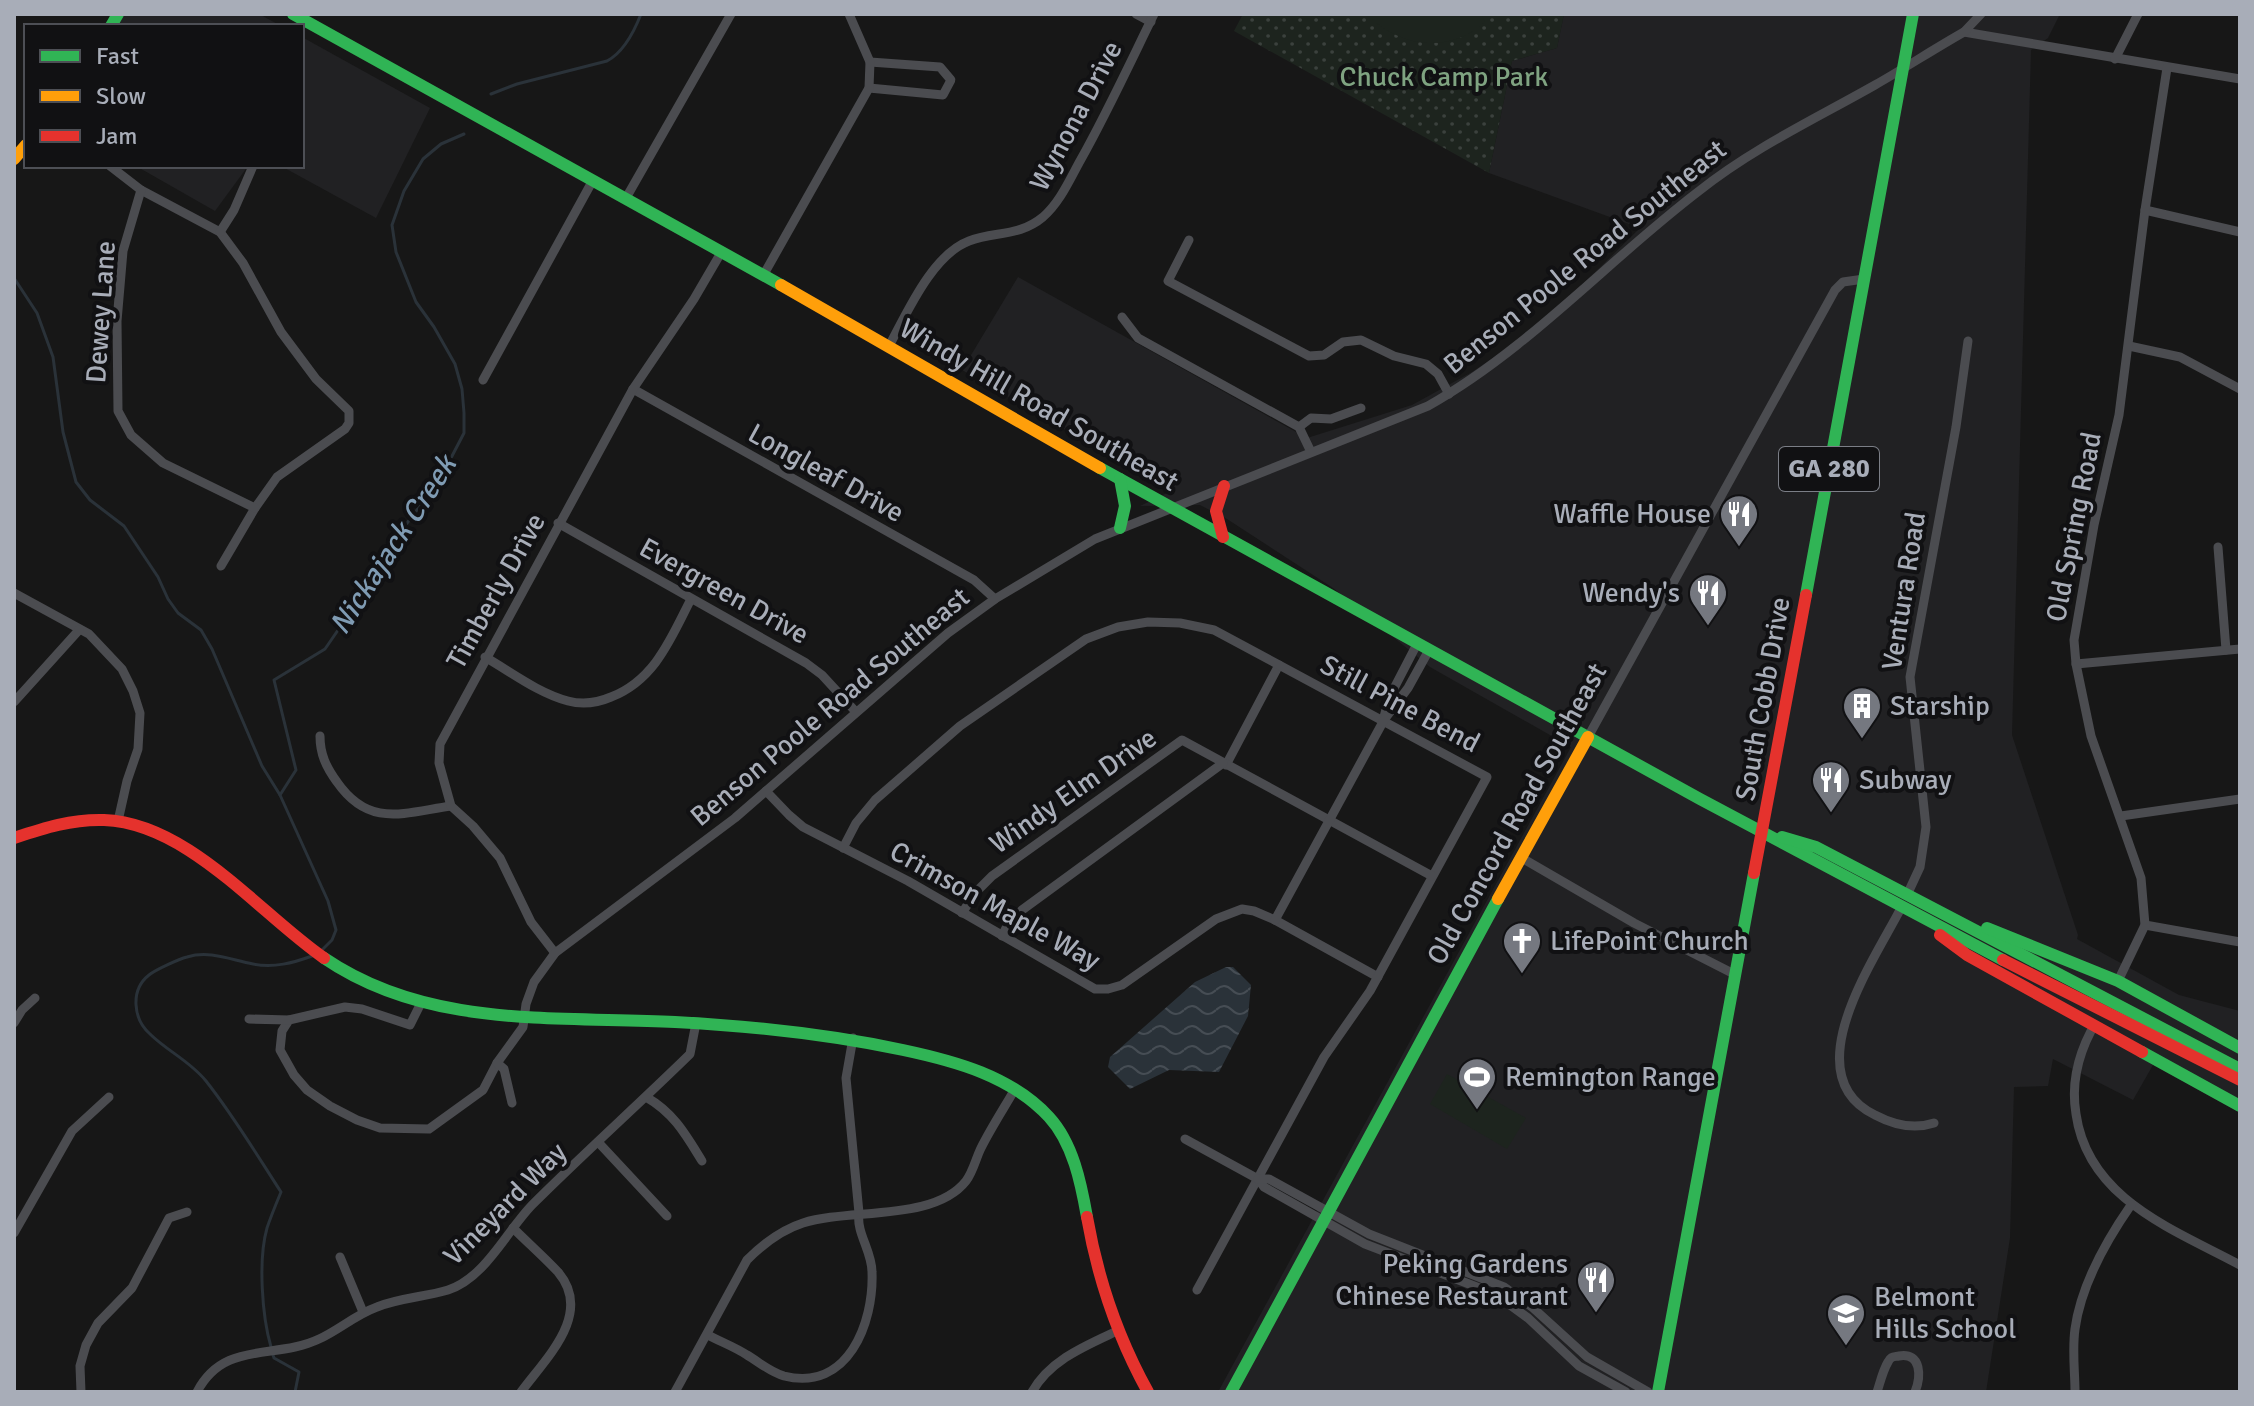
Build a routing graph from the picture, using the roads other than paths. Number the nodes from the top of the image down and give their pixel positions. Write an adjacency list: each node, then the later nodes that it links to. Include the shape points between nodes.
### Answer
1 (731, 14): 20 (street)
2 (849, 14): 11 (street)
3 (1136, 14): 7 (street)
4 (1913, 14): 13 (main road, South Cobb Drive / GA 280)
5 (1981, 14): 9 (street)
6 (2138, 14): 10 (street)
7 (1152, 18): 30 (street, Wynona Drive, via 1057,203 1020,230 954,248 931,271)
8 (299, 20): 18 (main road, Windy Hill Road Southeast)
9 (1964, 32): 10 (street); 13 (street)
10 (2115, 59): 12 (street)
11 (870, 62): 15 (street); 15 (street, via 940,67 951,80 943,95)
12 (2167, 68): 14 (street); 21 (street, Old Spring Road)
13 (1903, 69): 27 (main road, South Cobb Drive / GA 280); 35 (street, Benson Poole Road Southeast, via 1782,136 1701,189 1497,363)
14 (2240, 79)
15 (869, 88): 26 (street)
16 (113, 168): 19 (street)
17 (252, 168): 22 (street)
18 (593, 180): 20 (main road, Windy Hill Road Southeast); 32 (street)
19 (141, 190): 22 (street); 41 (street, Dewey Lane, via 123,251 118,411 131,435 163,463)
20 (626, 198): 25 (main road, Windy Hill Road Southeast)
21 (2145, 210): 23 (street); 31 (street, Old Spring Road)
22 (220, 232): 41 (street, via 281,332 350,417 339,435 277,477)
23 (2240, 232)
24 (1189, 240): 35 (street, via 1168,281 1309,356 1357,340 1423,362 1438,374)
25 (722, 251): 26 (main road, Windy Hill Road Southeast); 33 (street, Timberly Drive)
26 (764, 274): 30 (main road, Windy Hill Road Southeast)
27 (1864, 279): 62 (street, Old Concord Road Southeast, via 1843,282 1835,290); 70 (main road, South Cobb Drive / GA 280)
28 (1122, 317): 37 (street, via 1138,338)
29 (1968, 341): 75 (street, Ventura Road, via 1910,677 1926,827 1920,867)
30 (889, 346): 39 (main road, Windy Hill Road Southeast)
31 (2129, 346): 34 (street, via 2180,357); 56 (street, Old Spring Road, via 2079,602)
32 (483, 380)
33 (633, 389): 43 (street, Timberly Drive); 50 (street, Longleaf Drive, via 974,580)
34 (2240, 389)
35 (1449, 394): 38 (street, Benson Poole Road Southeast)
36 (1361, 408): 37 (street, via 1331,419 1311,418)
37 (1299, 427): 38 (street)
38 (1311, 452): 40 (street, Benson Poole Road Southeast)
39 (1120, 479): 42 (main road, Windy Hill Road Southeast); 44 (main road, via 1125,506)
40 (1224, 486): 42 (street, Benson Poole Road Southeast); 45 (main road, via 1214,511)
41 (255, 508): 47 (street)
42 (1169, 508): 44 (street, Benson Poole Road Southeast); 45 (main road, Windy Hill Road Southeast)
43 (558, 523): 49 (street, Evergreen Drive); 55 (street, Timberly Drive)
44 (1120, 528): 50 (street, Benson Poole Road Southeast)
45 (1223, 537): 52 (main road, Windy Hill Road Southeast)
46 (2218, 547): 54 (street)
47 (221, 566)
48 (14, 593): 51 (street)
49 (691, 599): 55 (street, via 654,667 634,686 596,702 556,697); 59 (street, Evergreen Drive, via 806,663)
50 (995, 599): 59 (street, Benson Poole Road Southeast)
51 (79, 630): 58 (street); 68 (street, via 122,669 140,713 138,749)
52 (1423, 647): 60 (street, via 1389,698); 62 (main road, Windy Hill Road Southeast)
53 (2240, 649): 54 (street)
54 (2226, 650): 56 (street)
55 (485, 657): 66 (street, Timberly Drive, via 440,744 439,763)
56 (2076, 664): 67 (street, Old Spring Road, via 2091,736)
57 (1279, 665): 60 (street, Still Pine Bend); 63 (street); 72 (street, Still Pine Bend, via 1214,630 1180,623 1134,624 1094,635 960,726 875,800)
58 (14, 702)
59 (856, 712): 64 (street, Benson Poole Road Southeast)
60 (1384, 720): 69 (street); 74 (street, Still Pine Bend, via 1487,777)
61 (320, 736): 66 (street, via 328,769 350,799 367,811 389,815)
62 (1588, 737): 70 (main road, Windy Hill Road Southeast); 73 (main road, Old Concord Road Southeast)
63 (1224, 764): 69 (street, Windy Elm Drive); 77 (street, Windy Elm Drive, via 1182,740 992,876); 82 (street, via 1022,910)
64 (766, 791): 72 (street, Crimson Maple Way, via 796,822); 84 (street, Benson Poole Road Southeast)
65 (2240, 799): 67 (street)
66 (451, 806): 84 (street, via 500,858 531,922)
67 (2121, 816): 81 (street, Old Spring Road, via 2141,878)
68 (118, 821): 71 (main road, via 58,822); 89 (main road, via 182,843 333,964)
69 (1329, 821): 74 (street, Windy Elm Drive); 79 (street)
70 (1763, 832): 75 (main road, Windy Hill Road Southeast, via 1816,847); 76 (main road, Windy Hill Road Southeast); 85 (main road, South Cobb Drive / GA 280)
71 (14, 838)
72 (843, 848): 77 (street, Crimson Maple Way)
73 (1520, 857): 85 (street); 115 (main road, Old Concord Road Southeast)
74 (1432, 876): 86 (street, Still Pine Bend)
75 (1907, 895): 80 (main road, Windy Hill Road Southeast)
76 (1901, 908): 78 (main road, Windy Hill Road Southeast); 106 (street, via 1857,991 1839,1067 1847,1089 1870,1113 1910,1127)
77 (962, 913): 82 (street, Crimson Maple Way)
78 (1914, 915): 100 (main road, Windy Hill Road Southeast); 105 (main road, Windy Hill Road Southeast, via 1967,955)
79 (1275, 920): 82 (street, Crimson Maple Way, via 1248,910 1229,912 1128,982 1102,990); 86 (street, Crimson Maple Way)
80 (1958, 920): 87 (main road, Windy Hill Road Southeast); 99 (main road, Windy Hill Road Southeast)
81 (2145, 925): 83 (street); 87 (street)
82 (1002, 936)
83 (2240, 942)
84 (555, 953): 90 (street, Benson Poole Road Southeast, via 534,982)
85 (1736, 975): 133 (main road, South Cobb Drive / GA 280)
86 (1378, 977): 110 (street, Still Pine Bend, via 1324,1057)
87 (2118, 981): 97 (main road, Windy Hill Road Southeast)
88 (35, 998): 93 (street)
89 (421, 1003): 90 (main road); 92 (street, via 410,1025 345,1007)
90 (525, 1017): 94 (main road); 98 (street, Benson Poole Road Southeast)
91 (249, 1019): 92 (street)
92 (289, 1020): 98 (street, Benson Poole Road Southeast, via 280,1050 294,1075 330,1106 380,1128 429,1129 483,1090)
93 (14, 1023)
94 (696, 1023): 96 (main road); 103 (street, Vineyard Way, via 690,1054)
95 (2091, 1031): 111 (street, via 2075,1080 2079,1132 2097,1170)
96 (853, 1038): 101 (main road, via 973,1067); 113 (street, via 846,1078)
97 (2240, 1048)
98 (497, 1063): 104 (street, via 504,1069)
99 (2240, 1069)
100 (2240, 1080)
101 (1015, 1089): 113 (street, via 966,1181 948,1196 927,1206); 122 (main road, via 1049,1114 1071,1152 1096,1267)
102 (109, 1097): 117 (street, via 72,1131)
103 (646, 1097): 108 (street, Vineyard Way); 109 (street, via 666,1109)
104 (512, 1103)
105 (2240, 1106)
106 (1934, 1123)
107 (1185, 1139): 110 (street)
108 (598, 1142): 114 (street); 116 (street, Vineyard Way)
109 (702, 1161)
110 (1258, 1179): 115 (street, via 1264,1187); 120 (street, Still Pine Bend)
111 (2131, 1205): 119 (street); 136 (street, via 2080,1305)
112 (187, 1212): 124 (street, via 169,1218 132,1288 98,1323 80,1366)
113 (859, 1213): 123 (street, via 803,1223 767,1242 747,1260); 123 (street, via 857,1224 870,1254 872,1295 862,1334 837,1366 808,1377 782,1375)
114 (667, 1216)
115 (1326, 1217): 130 (main road, Old Concord Road Southeast); 131 (street, via 1372,1247 1502,1299 1579,1366); 132 (street, via 1504,1287 1587,1357)
116 (513, 1228): 121 (street, Vineyard Way, via 465,1282); 126 (street, via 560,1274 572,1309 563,1334)
117 (14, 1233)
118 (340, 1257): 121 (street)
119 (2240, 1265)
120 (1197, 1290)
121 (363, 1312): 125 (street, Vineyard Way, via 318,1340 221,1362)
122 (1117, 1331): 128 (street, via 1061,1359); 129 (main road)
123 (708, 1335): 127 (street)
124 (81, 1392)
125 (197, 1392)
126 (521, 1392)
127 (675, 1392)
128 (1032, 1392)
129 (1148, 1392)
130 (1231, 1392)
131 (1626, 1392)
132 (1648, 1392)
133 (1658, 1392)
134 (1877, 1392): 135 (street, via 1888,1362 1906,1355 1919,1367)
135 (1915, 1392)
136 (2075, 1392)

